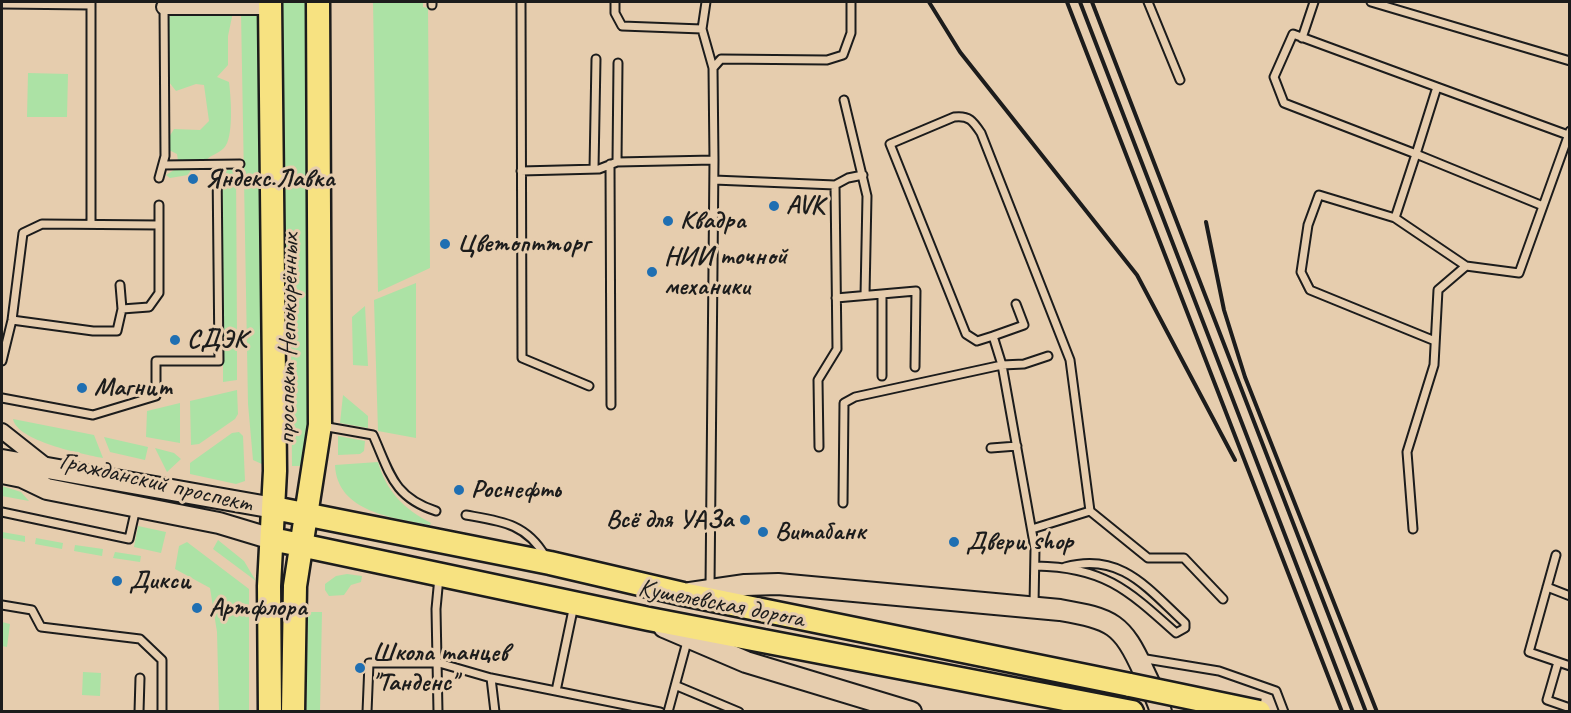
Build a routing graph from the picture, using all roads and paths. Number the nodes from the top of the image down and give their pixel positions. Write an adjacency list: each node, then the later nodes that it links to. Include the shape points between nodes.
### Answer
1 (318, 2): 58 (main road, проспект Непокорённых)
2 (521, 2): 30 (lane)
3 (615, 2): 13 (lane, via 615,13 622,26)
4 (705, 2): 13 (lane)
5 (851, 2): 18 (lane, via 851,33 843,55 827,60 721,59)
6 (1148, 2): 19 (lane)
7 (1314, 2): 14 (lane)
8 (1374, 2): 16 (lane)
9 (91, 3): 10 (lane); 38 (lane)
10 (2, 4)
11 (164, 4): 12 (street); 27 (lane, via 168,110)
12 (270, 4): 68 (main road, проспект Непокорённых)
13 (702, 29): 18 (lane)
14 (1302, 38): 20 (lane); 23 (lane, via 1293,34 1274,77 1284,103)
15 (596, 59): 29 (lane)
16 (1569, 61)
17 (618, 63): 25 (lane)
18 (713, 69): 24 (lane)
19 (1180, 80)
20 (1437, 87): 22 (lane); 23 (lane)
21 (844, 100): 31 (lane)
22 (1569, 133): 36 (lane)
23 (1416, 154): 36 (lane); 37 (lane)
24 (714, 160): 25 (lane); 33 (lane)
25 (614, 163): 29 (lane); 57 (lane)
26 (240, 164): 28 (lane)
27 (163, 165): 28 (lane); 32 (lane)
28 (217, 165): 56 (lane, via 219,361 156,361 156,396 93,415)
29 (594, 169): 30 (lane)
30 (521, 171): 55 (lane, via 522,358)
31 (863, 175): 34 (lane); 43 (lane, via 867,196)
32 (159, 178)
33 (714, 180): 34 (lane); 85 (lane)
34 (835, 185): 44 (lane)
35 (159, 205): 39 (lane)
36 (1543, 206): 40 (lane, via 1519,273)
37 (1395, 218): 40 (lane); 49 (lane, via 1319,195 1308,225 1301,272 1310,290)
38 (92, 224): 39 (lane); 47 (lane, via 42,224 23,233)
39 (159, 225): 46 (lane, via 159,293 149,307)
40 (1466, 266): 49 (lane, via 1438,290)
41 (120, 285): 46 (lane)
42 (882, 294): 43 (lane); 53 (lane, via 916,291); 54 (lane)
43 (865, 295): 44 (lane)
44 (836, 298): 61 (lane, via 837,349 818,380)
45 (1016, 304): 48 (lane, via 1024,325)
46 (122, 309): 47 (lane, via 117,330 93,331)
47 (12, 320): 51 (lane)
48 (993, 336): 52 (lane); 70 (lane, via 976,341 966,334 890,144 954,117 972,120 981,134 1070,360)
49 (1435, 341): 75 (lane, via 1434,365 1407,452)
50 (1048, 356): 52 (lane, via 1024,364)
51 (2, 361)
52 (1002, 365): 60 (lane); 66 (lane, via 855,397 844,403)
53 (915, 367)
54 (882, 376)
55 (589, 386)
56 (2, 399)
57 (611, 405)
58 (320, 425): 69 (lane, via 373,435 399,489 416,505); 72 (main road, проспект Непокорённых)
59 (2, 431): 64 (street, Гражданский проспект)
60 (1017, 446): 62 (lane); 74 (lane)
61 (819, 447)
62 (991, 448)
63 (2, 460): 64 (main road, Гражданский проспект)
64 (47, 467): 68 (main road, Гражданский проспект)
65 (2, 473): 67 (main road, Гражданский проспект, via 47,489)
66 (843, 503)
67 (136, 508): 71 (lane, via 129,539); 76 (main road, Гражданский проспект, via 219,523)
68 (274, 508): 72 (main road, Гражданский проспект); 76 (main road, проспект Непокорённых)
69 (436, 511)
70 (1090, 511): 74 (lane); 88 (lane, via 1148,558 1184,558)
71 (2, 512)
72 (307, 515): 77 (main road, проспект Непокорённых); 79 (main road, Кушелевская дорога)
73 (466, 515): 79 (lane, via 518,526 540,546)
74 (1032, 529): 80 (lane)
75 (1413, 529)
76 (272, 539): 77 (main road, Гражданский проспект); 108 (main road, проспект Непокорённых)
77 (300, 544): 82 (main road, Кушелевская дорога); 109 (main road, проспект Непокорённых, via 295,586)
78 (1556, 555): 84 (lane)
79 (550, 563): 86 (main road, Кушелевская дорога)
80 (1036, 566): 81 (lane); 91 (lane)
81 (1065, 567): 81 (lane, via 1116,583 1176,633 1185,628 1185,623 1121,568 1080,563)
82 (439, 575): 89 (main road, Кушелевская дорога); 98 (lane)
83 (774, 584): 85 (main road); 91 (main road); 92 (main road, via 762,599)
84 (1547, 587): 87 (lane); 97 (lane, via 1529,652)
85 (710, 590): 86 (main road)
86 (683, 594): 92 (main road, Кушелевская дорога)
87 (1569, 596)
88 (1223, 600)
89 (575, 604): 93 (main road, Кушелевская дорога); 104 (lane)
90 (2, 605): 107 (lane, via 32,610 41,627 140,639 162,660)
91 (1034, 608): 96 (main road, via 1092,615 1106,621 1120,629)
92 (771, 612): 119 (main road, Кушелевская дорога, bridge)
93 (649, 619): 94 (main road); 95 (main road, Кушелевская дорога)
94 (688, 638): 99 (main road); 103 (lane)
95 (766, 642): 99 (main road, via 755,649); 117 (main road, Кушелевская дорога)
96 (1138, 658): 118 (main road); 120 (lane, via 1220,671 1276,691)
97 (1558, 662): 100 (lane); 105 (lane, via 1547,700)
98 (439, 663): 102 (lane); 110 (lane, via 369,663); 111 (lane)
99 (759, 664): 116 (main road)
100 (1569, 666)
101 (140, 678): 106 (lane)
102 (491, 678): 104 (lane); 112 (lane)
103 (677, 686): 114 (lane); 115 (lane)
104 (556, 691): 113 (lane)
105 (1569, 708)
106 (139, 711)
107 (162, 711)
108 (270, 711)
109 (293, 711)
110 (367, 711)
111 (438, 711)
112 (495, 711)
113 (660, 711)
114 (668, 711)
115 (739, 711)
116 (907, 711)
117 (1132, 711)
118 (1161, 711)
119 (1259, 711)
120 (1284, 711)

